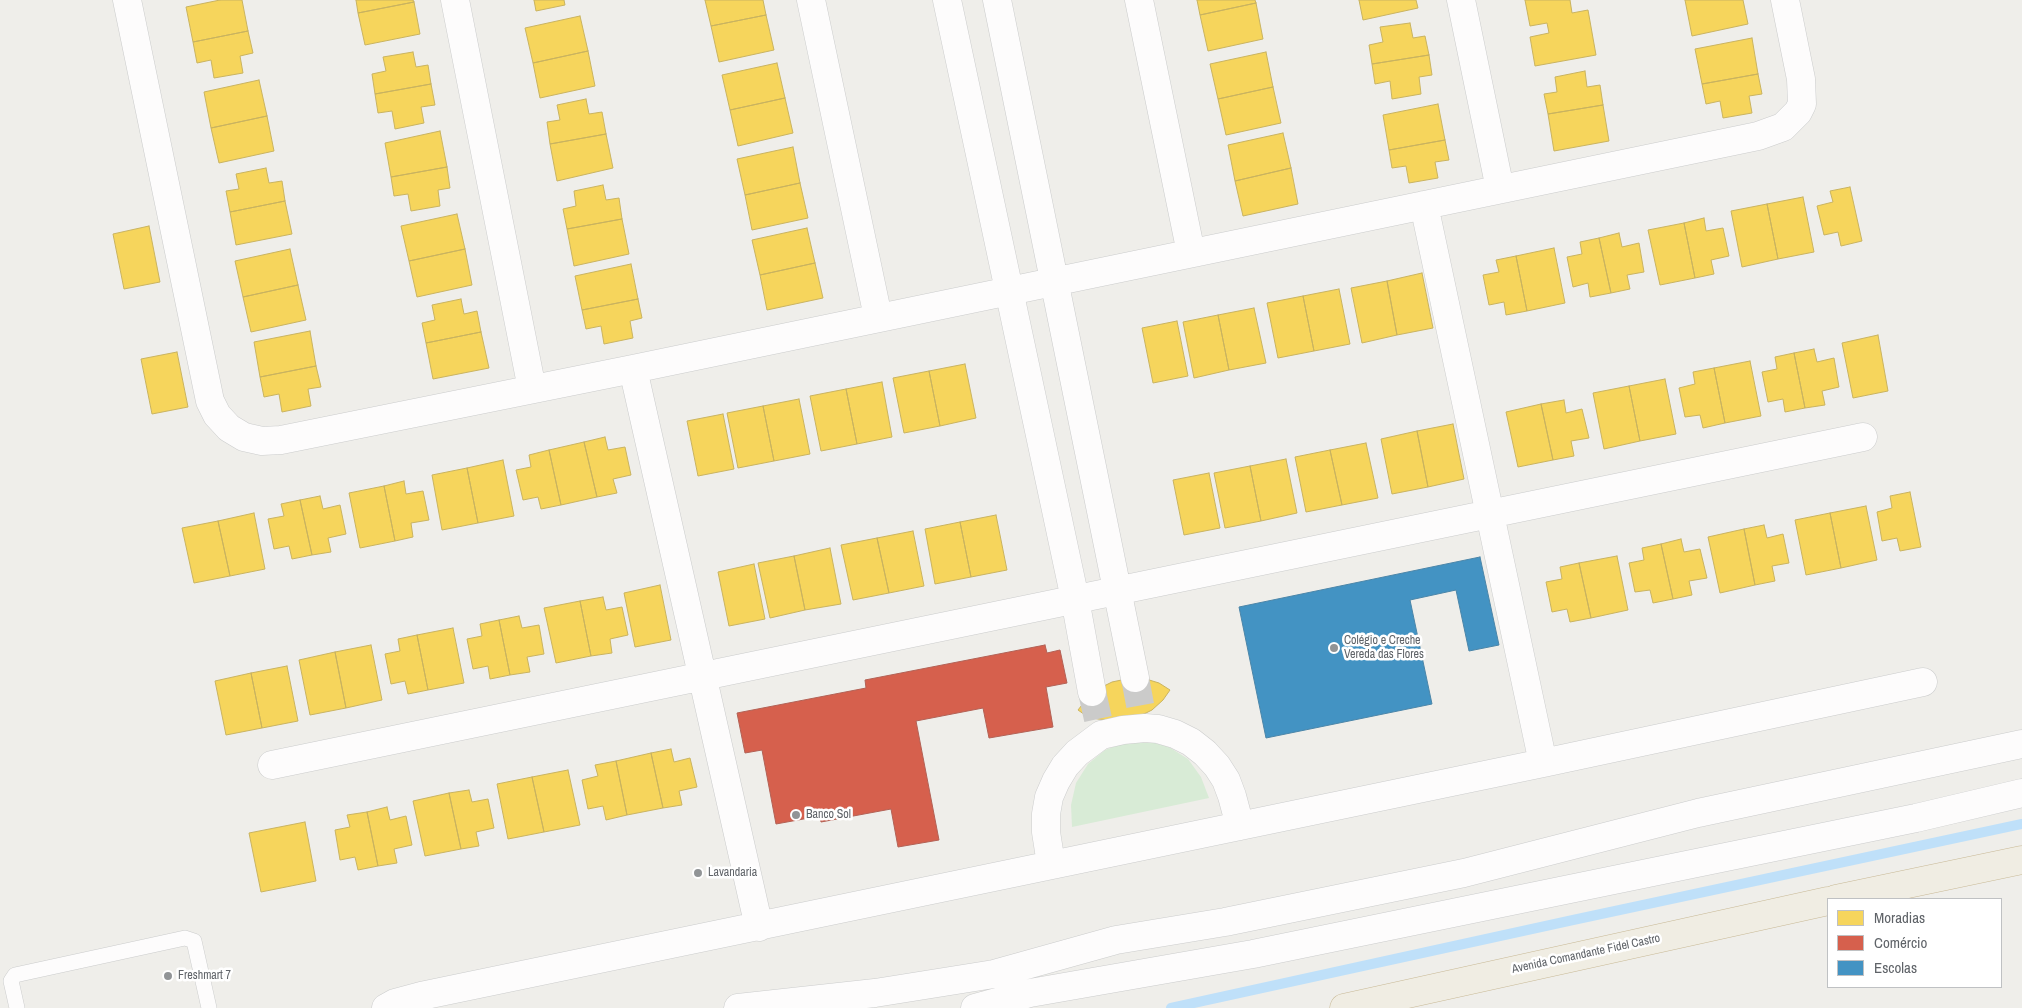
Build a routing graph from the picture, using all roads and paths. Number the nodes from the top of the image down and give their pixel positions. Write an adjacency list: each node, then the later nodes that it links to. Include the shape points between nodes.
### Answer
1 (126, 0): 16 (street, via 206,389 217,415 229,428 244,437 262,441 281,440)
2 (455, 0): 16 (street)
3 (811, 0): 14 (street)
4 (948, 0): 13 (street)
5 (997, 0): 12 (street)
6 (1139, 0): 11 (street)
7 (1461, 0): 9 (street)
8 (1785, 0): 9 (street, via 1803,96 1798,112 1783,127 1758,136)
9 (1500, 189): 10 (street)
10 (1424, 204): 11 (street); 18 (street)
11 (1191, 253): 12 (street)
12 (1054, 281): 13 (street); 19 (street)
13 (1010, 290): 14 (street); 20 (street)
14 (878, 317): 15 (street)
15 (633, 368): 16 (street); 21 (street)
16 (532, 389)
17 (1863, 438): 18 (street)
18 (1490, 514): 19 (street); 26 (street)
19 (1117, 591): 20 (street); 22 (street)
20 (1076, 599): 21 (street); 24 (street)
21 (702, 676): 27 (street); 34 (street)
22 (1135, 678)
23 (1923, 682): 26 (street)
24 (1092, 692)
25 (2022, 744): 35 (street, via 1698,813 1464,873 1225,922 1116,940 994,974)
26 (1543, 763): 29 (street)
27 (272, 765)
28 (2022, 793): 41 (street, via 1916,818 1253,954 1030,994)
29 (1240, 826): 31 (street); 31 (street, via 1226,780 1217,766 1191,742 1144,721 1123,730 1099,728 1065,766 1052,789 1046,814)
30 (2022, 860): 32 (highway)
31 (1051, 864): 34 (street)
32 (1841, 898)
33 (1827, 901): 42 (highway, Avenida Comandante Fidel Castro)
34 (758, 927): 38 (street, via 421,996)
35 (875, 992): 39 (street); 40 (street)
36 (17, 1008): 37 (lane, via 11,981 15,974 185,938 194,941)
37 (209, 1008)
38 (386, 1008)
39 (738, 1008)
40 (810, 1008)
41 (975, 1008)
42 (1344, 1008)

